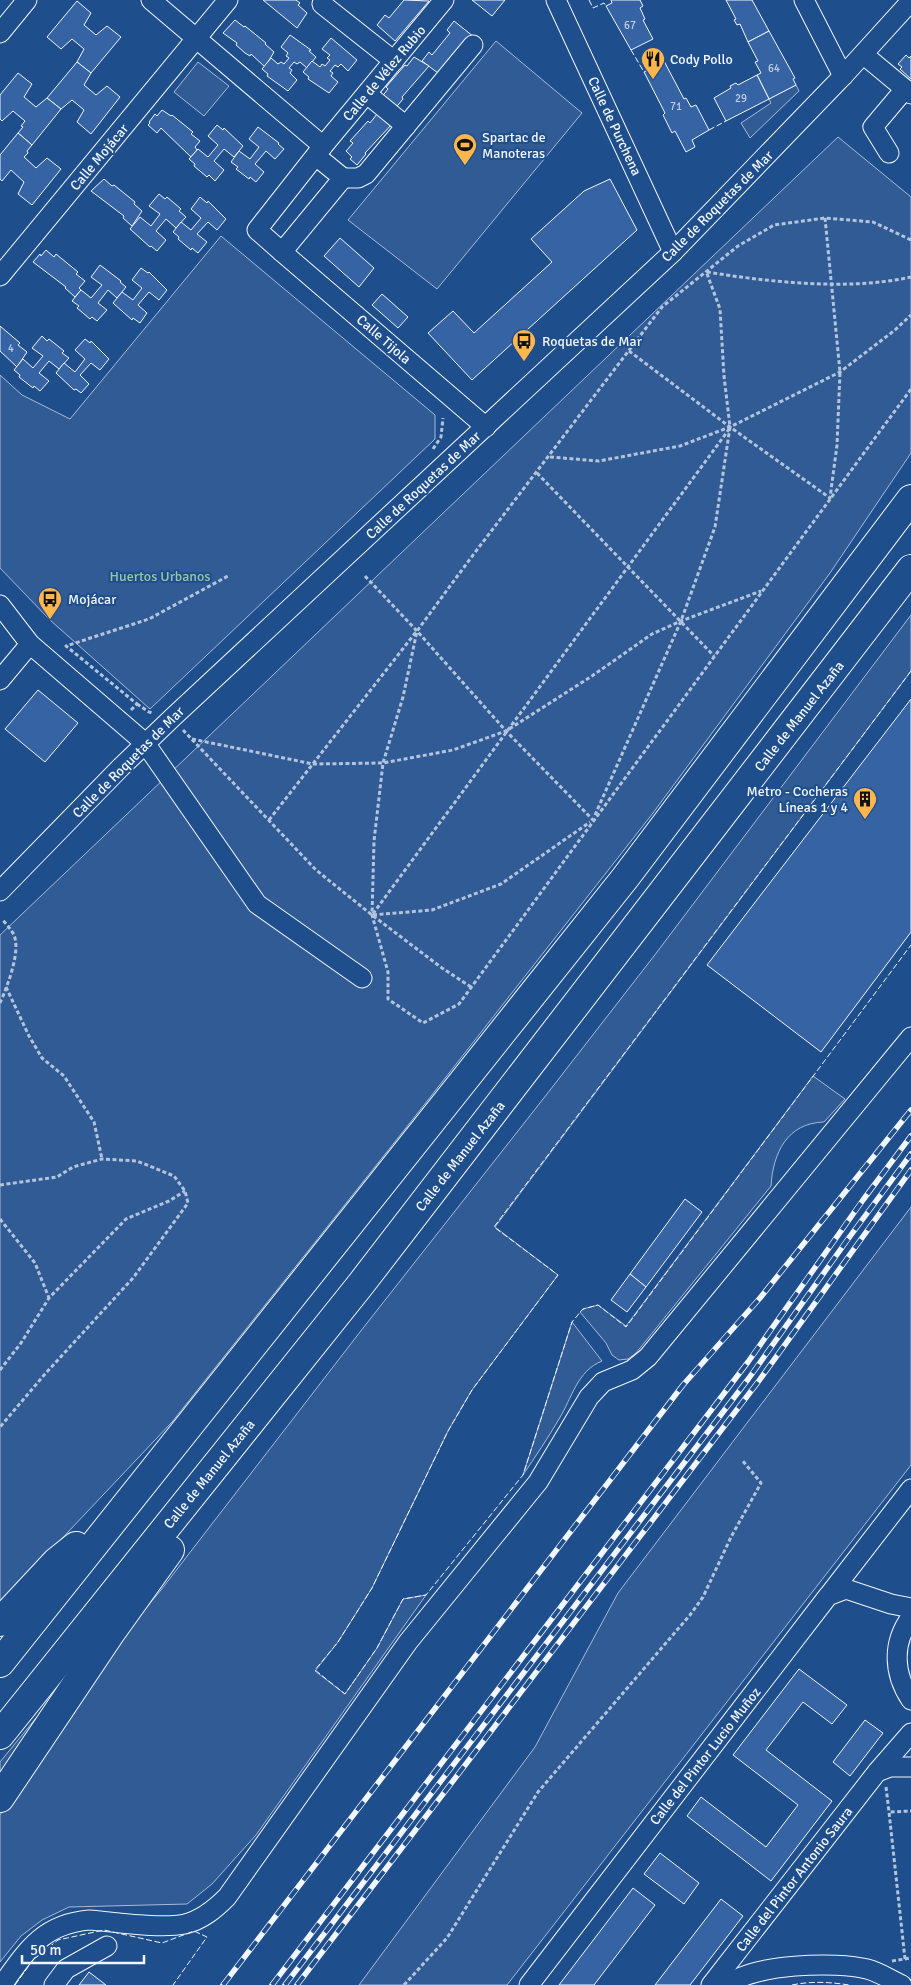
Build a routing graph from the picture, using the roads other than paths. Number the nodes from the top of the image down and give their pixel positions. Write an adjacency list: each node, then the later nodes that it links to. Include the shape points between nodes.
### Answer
1 (27, 0): 9 (street)
2 (151, 0): 10 (street)
3 (228, 0): 10 (street)
4 (444, 0): 13 (street, Calle de Vélez Rubio)
5 (556, 0): 22 (street, Calle de Purchena)
6 (804, 0): 14 (street)
7 (911, 1): 12 (street, Calle de Roquetas de Mar)
8 (322, 4): 13 (street)
9 (0, 33)
10 (198, 38): 18 (street); 23 (street, Calle Mojácar)
11 (473, 45): 17 (street)
12 (864, 54): 14 (street, Calle de Roquetas de Mar); 15 (street)
13 (394, 61): 16 (street, Calle de Vélez Rubio)
14 (843, 76): 22 (street, Calle de Roquetas de Mar)
15 (908, 92): 19 (street, via 873,127)
16 (367, 94): 17 (street); 18 (street, Calle de Vélez Rubio)
17 (406, 126): 20 (street, via 366,174 358,178)
18 (319, 151): 20 (street); 21 (street, Calle de Vélez Rubio, via 257,230)
19 (889, 152)
20 (343, 178): 21 (street)
21 (282, 252): 24 (street, Calle Tijola)
22 (673, 252): 24 (street, Calle de Roquetas de Mar)
23 (0, 276)
24 (486, 427): 34 (street, Calle de Roquetas de Mar)
25 (911, 484): 27 (highway)
26 (911, 499): 27 (highway)
27 (883, 536): 40 (highway, via 625,878)
28 (911, 569): 31 (highway, Calle de Manuel Azaña)
29 (911, 576): 31 (highway)
30 (0, 606): 32 (street)
31 (884, 606): 38 (highway, Calle de Manuel Azaña)
32 (30, 644): 33 (street); 34 (street)
33 (0, 680)
34 (145, 743): 35 (street, Calle de Roquetas de Mar); 36 (street, via 257,904)
35 (0, 891)
36 (362, 978)
37 (911, 1037): 53 (street, via 648,1357 632,1370 603,1382 589,1397 538,1482 408,1642 227,1897 214,1910 186,1924 89,1920 53,1929 20,1959)
38 (361, 1284): 48 (highway, Calle de Manuel Azaña); 51 (highway, via 112,1631)
39 (911, 1489): 41 (street, Calle del Pintor Lucio Muñoz)
40 (126, 1502): 44 (highway, via 56,1562); 45 (highway)
41 (828, 1596): 42 (street, via 846,1588); 55 (street, Calle del Pintor Lucio Muñoz)
42 (911, 1608)
43 (911, 1616): 46 (street, via 903,1628 896,1652 899,1678)
44 (0, 1622)
45 (0, 1663)
46 (911, 1700)
47 (911, 1733): 50 (street, Calle del Pintor Antonio Saura)
48 (0, 1735)
49 (911, 1768): 50 (street, via 890,1767)
50 (877, 1772): 56 (street, Calle del Pintor Antonio Saura)
51 (0, 1798)
52 (107, 1946): 54 (street, via 66,1969)
53 (2, 1985)
54 (54, 1985)
55 (529, 1985)
56 (711, 1985)
57 (728, 1985): 58 (street, Calle del Pintor Antonio Saura, via 744,1976 822,1964 867,1969)
58 (902, 1985)

